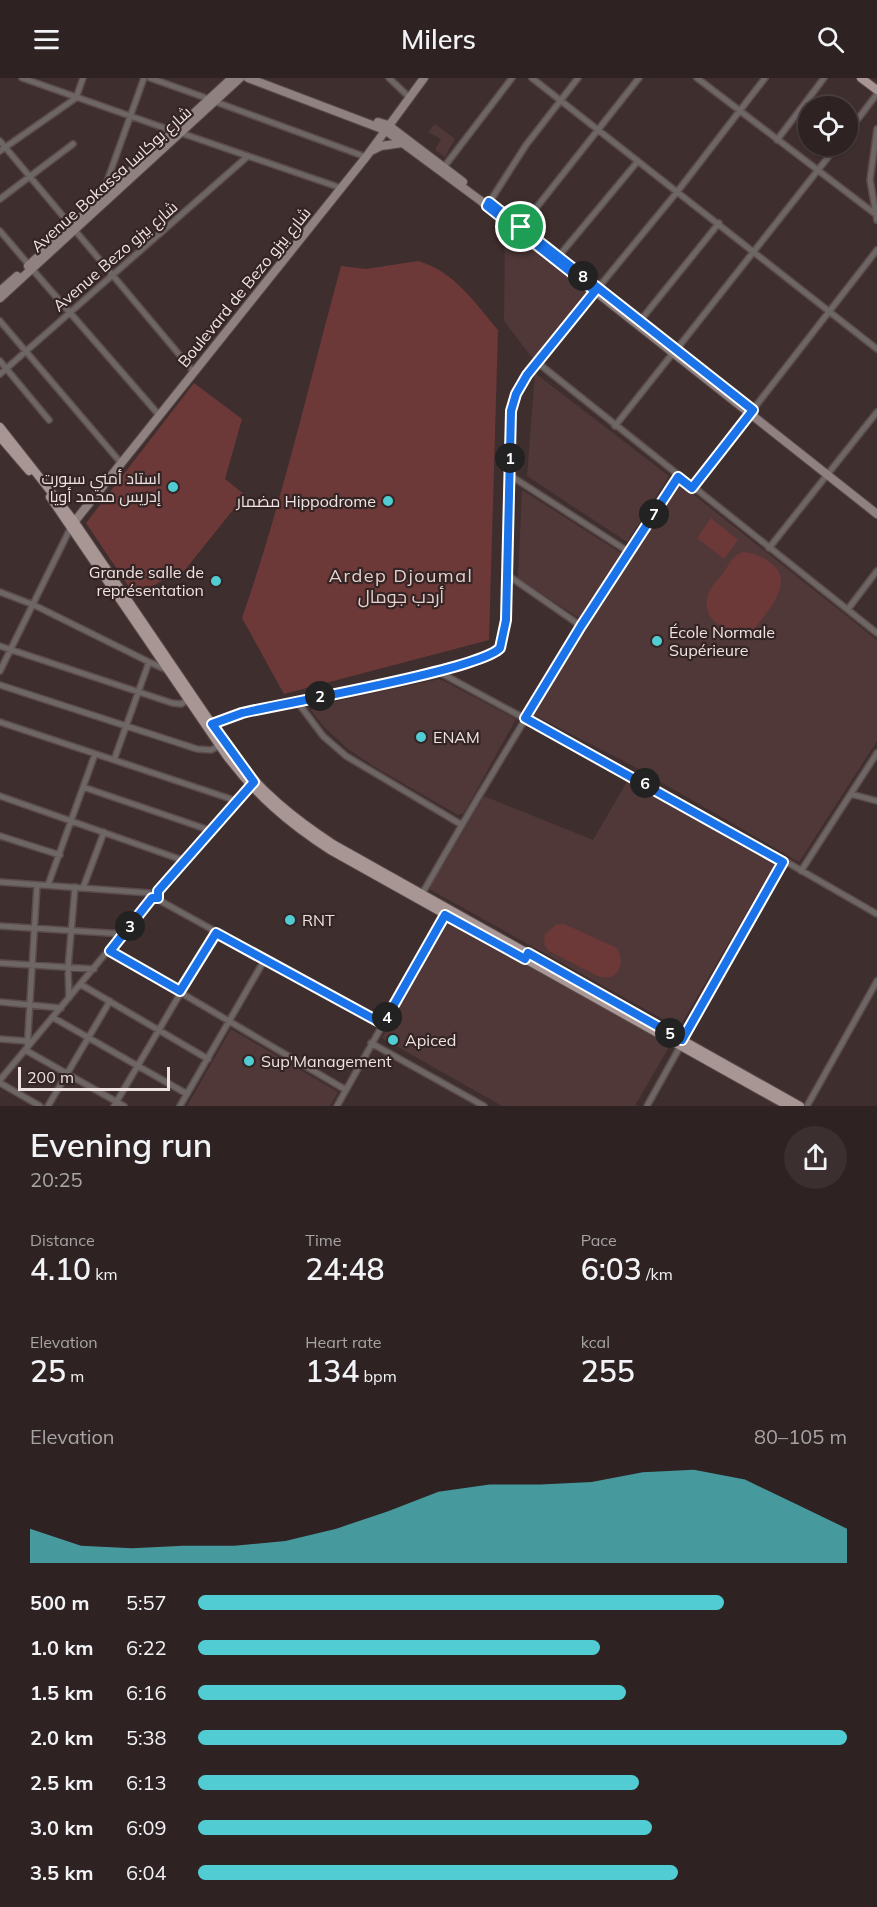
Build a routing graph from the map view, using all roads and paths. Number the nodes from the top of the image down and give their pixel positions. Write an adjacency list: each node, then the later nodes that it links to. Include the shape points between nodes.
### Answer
1 (22, 78): 23 (street)
2 (83, 78): 23 (street)
3 (144, 78): 30 (street)
4 (150, 78): 25 (street)
5 (232, 78): 25 (street, Avenue Bokassa شارع بوكاسا)
6 (240, 78): 25 (street, Avenue Bokassa شارع بوكاسا)
7 (248, 78): 32 (street)
8 (262, 78): 32 (street)
9 (389, 78): 24 (street)
10 (424, 78): 24 (street, Boulevard de Bezo شارع بيزو)
11 (512, 78): 45 (street)
12 (532, 78): 26 (street)
13 (578, 78): 26 (street)
14 (639, 78): 33 (street)
15 (697, 78): 29 (street)
16 (765, 78): 29 (street)
17 (824, 78): 36 (street)
18 (861, 78): 21 (main road)
19 (870, 78): 20 (main road)
20 (877, 84)
21 (877, 90)
22 (877, 94): 27 (street)
23 (76, 98): 30 (street); 40 (street)
24 (409, 98): 32 (street, Boulevard de Bezo شارع بيزو)
25 (212, 100): 35 (street, Avenue Bokassa شارع بوكاسا); 41 (street)
26 (560, 100): 33 (street); 52 (street)
27 (872, 101): 28 (street); 31 (street)
28 (877, 106)
29 (739, 111): 36 (street); 49 (street)
30 (130, 117): 35 (street); 51 (street)
31 (858, 119)
32 (387, 128): 38 (street); 41 (street, Boulevard de Bezo شارع بيزو); 45 (street)
33 (598, 129): 44 (street); 56 (street)
34 (877, 129): 53 (street, via 870,180)
35 (177, 132): 42 (street); 51 (street, Avenue Bokassa شارع بوكاسا); 57 (street, Avenue Bokassa شارع بوكاسا)
36 (777, 140): 46 (street)
37 (0, 141): 40 (street)
38 (403, 143): 41 (street, via 381,146); 52 (street)
39 (72, 144): 47 (street)
40 (2, 149): 47 (street)
41 (368, 154): 48 (street, Boulevard de Bezo شارع بيزو)
42 (248, 156): 48 (street); 63 (street, Avenue Bezo شارع بيزو)
43 (829, 156): 46 (street)
44 (638, 161): 49 (street); 61 (street)
45 (444, 167): 52 (street)
46 (817, 170): 53 (street); 60 (street)
47 (30, 176): 50 (street); 57 (street)
48 (341, 188): 77 (street, Boulevard de Bezo شارع بيزو)
49 (677, 192): 55 (street); 64 (street)
50 (0, 199)
51 (100, 199): 57 (street, Avenue Bokassa شارع بوكاسا)
52 (488, 204): 56 (street); 64 (street)
53 (874, 213): 54 (street)
54 (877, 220)
55 (718, 223): 60 (street); 70 (street)
56 (521, 227): 61 (street)
57 (73, 229): 62 (street, Avenue Bokassa شارع بوكاسا); 63 (street)
58 (0, 231): 62 (street)
59 (877, 250): 67 (street)
60 (753, 251): 67 (street); 73 (street)
61 (558, 256): 64 (street)
62 (31, 267): 65 (street, Avenue Bokassa شارع بوكاسا); 66 (street, Avenue Bokassa شارع بوكاسا); 68 (street)
63 (113, 276): 68 (street, Avenue Bezo شارع بيزو); 77 (street)
64 (596, 290): 70 (street); 73 (street); 75 (street)
65 (0, 291)
66 (0, 298)
67 (830, 312): 71 (street); 79 (street)
68 (70, 313): 72 (street, Avenue Bezo شارع بيزو); 81 (street)
69 (0, 321): 72 (street)
70 (640, 321): 73 (street)
71 (877, 349)
72 (27, 351): 76 (street, Avenue Bezo شارع بيزو); 86 (street)
73 (675, 351): 79 (street); 83 (street)
74 (0, 361): 76 (street)
75 (538, 363): 83 (street); 88 (street, via 521,384 511,411)
76 (6, 369): 78 (street, Avenue Bezo شارع بيزو); 82 (street)
77 (194, 371): 81 (street, Boulevard de Bezo شارع بيزو)
78 (0, 374)
79 (752, 412): 87 (street); 90 (street)
80 (877, 412): 87 (street)
81 (159, 415): 86 (street, Boulevard de Bezo شارع بيزو)
82 (49, 420)
83 (615, 426): 89 (street)
84 (0, 428): 93 (main road)
85 (0, 437): 93 (main road)
86 (122, 463): 93 (street, Boulevard de Bezo شارع بيزو)
87 (829, 473): 91 (street); 92 (street); 94 (street)
88 (511, 476): 95 (street); 97 (street)
89 (678, 477): 90 (street); 95 (street)
90 (692, 488): 94 (street)
91 (877, 508)
92 (877, 514)
93 (73, 524): 99 (main road); 100 (street)
94 (769, 548): 101 (street)
95 (629, 552): 102 (street)
96 (877, 571): 101 (street)
97 (506, 574): 102 (street); 109 (street, via 506,620 500,648)
98 (0, 592): 100 (street)
99 (121, 596): 108 (main road); 116 (main road)
100 (34, 605): 105 (street); 106 (street)
101 (848, 609): 103 (street)
102 (581, 626): 114 (street)
103 (877, 633)
104 (0, 646): 105 (street)
105 (11, 649): 107 (street); 111 (street)
106 (149, 662): 108 (street); 111 (street)
107 (0, 671)
108 (169, 671): 112 (main road)
109 (436, 671): 113 (street); 114 (street)
110 (0, 685): 117 (street)
111 (139, 691): 112 (street, via 176,704); 117 (street)
112 (188, 700): 116 (main road)
113 (296, 700): 116 (street, via 242,713); 129 (street, via 323,735 346,756)
114 (525, 718): 129 (street); 136 (street)
115 (0, 722): 120 (street)
116 (210, 726): 118 (main road); 122 (main road)
117 (127, 727): 118 (street, via 197,749); 121 (street)
118 (219, 746): 122 (main road)
119 (877, 753): 124 (street)
120 (95, 754): 121 (street); 123 (street)
121 (114, 760): 126 (street)
122 (252, 784): 126 (street); 130 (main road)
123 (83, 786): 128 (street); 131 (street)
124 (851, 795): 127 (street); 137 (street)
125 (0, 796): 128 (street)
126 (237, 801): 131 (street)
127 (877, 801)
128 (71, 821): 132 (street); 134 (street)
129 (462, 825): 143 (street)
130 (302, 828): 143 (main road); 145 (main road)
131 (212, 831): 135 (street)
132 (104, 832): 135 (street); 142 (street)
133 (0, 836): 134 (street)
134 (60, 855): 140 (street)
135 (185, 861): 144 (street)
136 (783, 862): 137 (street); 173 (street)
137 (801, 871): 146 (street)
138 (0, 882): 139 (street)
139 (37, 885): 140 (street); 148 (street)
140 (48, 885): 141 (street)
141 (75, 887): 142 (street); 149 (street)
142 (83, 888): 144 (street)
143 (422, 894): 145 (main road)
144 (153, 897): 150 (street); 151 (street)
145 (447, 912): 168 (street); 173 (main road)
146 (877, 914)
147 (0, 926): 148 (street)
148 (34, 928): 149 (street); 155 (street)
149 (71, 930): 151 (street); 156 (street)
150 (216, 933): 153 (street); 160 (street)
151 (124, 934): 152 (street)
152 (110, 951): 157 (street); 160 (street)
153 (265, 959): 167 (street); 168 (street)
154 (0, 963): 155 (street)
155 (30, 966): 156 (street); 164 (street)
156 (68, 968): 157 (street); 161 (street)
157 (94, 969): 159 (street)
158 (877, 981): 192 (street)
159 (80, 984): 161 (street); 162 (street)
160 (180, 991): 167 (street); 169 (street)
161 (69, 998): 165 (street)
162 (110, 1001): 169 (street); 170 (street)
163 (0, 1002): 164 (street)
164 (28, 1004): 165 (street); 172 (street)
165 (61, 1008): 166 (street)
166 (54, 1018): 170 (street); 175 (street)
167 (229, 1020): 176 (street); 180 (street)
168 (383, 1024): 174 (street)
169 (158, 1029): 176 (street); 177 (street)
170 (88, 1038): 177 (street); 178 (street)
171 (0, 1039): 172 (street)
172 (26, 1041): 175 (street)
173 (681, 1042): 189 (street); 190 (main road); 191 (main road)
174 (371, 1043): 180 (street); 188 (street)
175 (27, 1051): 178 (street); 179 (street)
176 (208, 1059): 181 (street)
177 (137, 1066): 181 (street); 182 (street)
178 (66, 1074): 182 (street); 184 (street)
179 (0, 1081): 183 (street)
180 (346, 1090): 187 (street)
181 (187, 1094): 186 (street)
182 (116, 1104): 185 (street)
183 (40, 1106)
184 (48, 1106)
185 (124, 1106)
186 (180, 1106)
187 (337, 1106)
188 (484, 1106)
189 (647, 1106)
190 (788, 1106)
191 (800, 1106)
192 (807, 1106)

